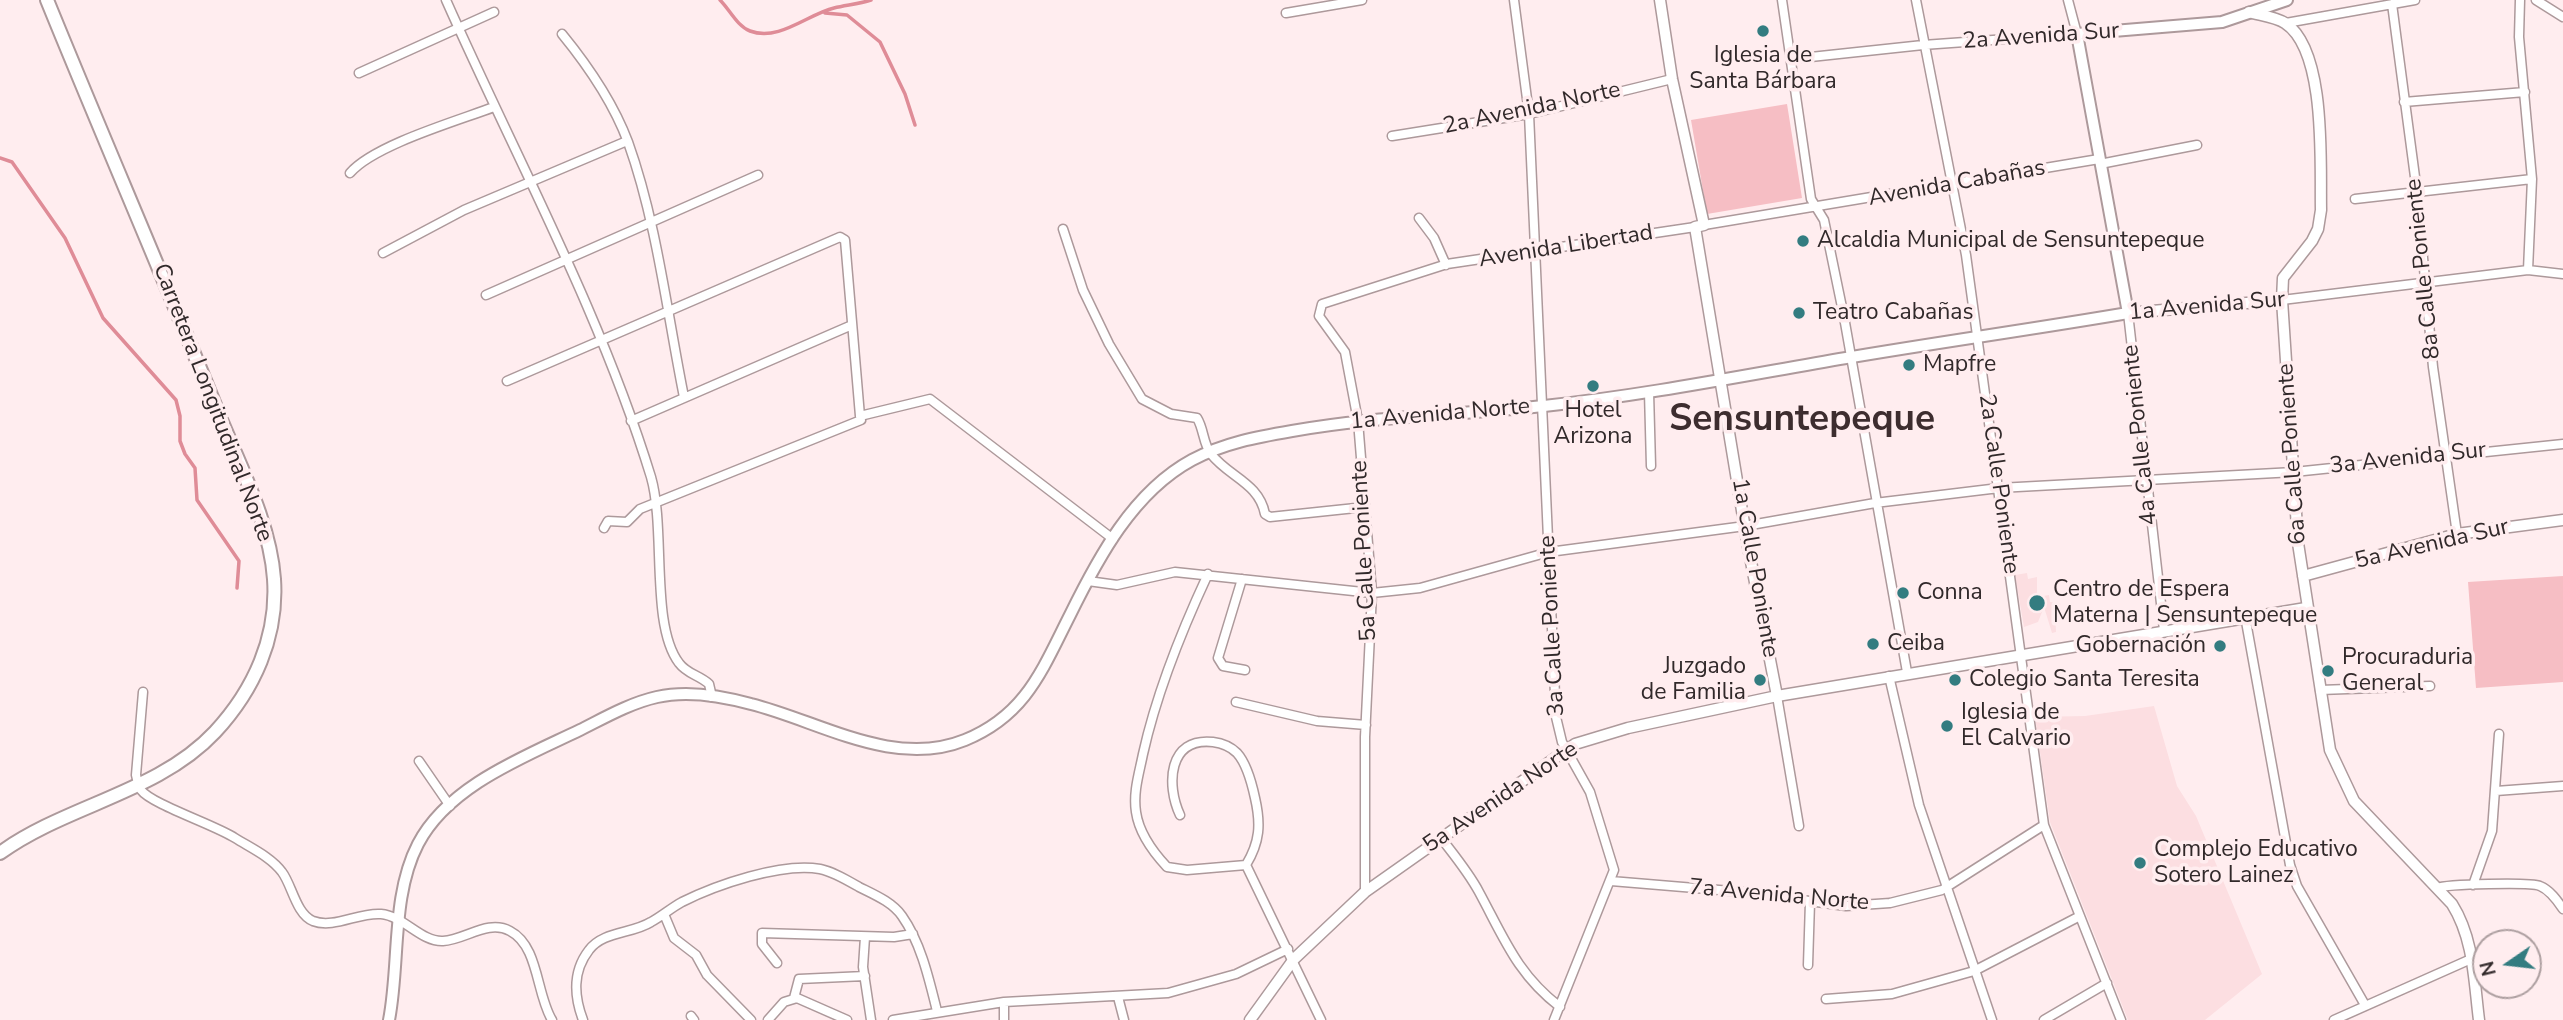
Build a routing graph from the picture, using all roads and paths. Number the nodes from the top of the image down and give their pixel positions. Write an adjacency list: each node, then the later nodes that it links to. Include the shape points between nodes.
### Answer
1 (47, 0): 108 (main road, Carretera Longitudinal Norte, via 231,447 266,537 274,578 267,645 240,702 201,746)
2 (446, 0): 19 (street)
3 (1362, 0): 16 (street)
4 (1514, 0): 29 (street, 3a Calle Poniente)
5 (1660, 0): 25 (street, 1a Calle Poniente)
6 (1782, 0): 23 (street)
7 (1916, 0): 22 (street, 2a Calle Poniente)
8 (2068, 0): 21 (street)
9 (2287, 0): 15 (main road, 2a Avenida Sur)
10 (2416, 0): 13 (street)
11 (2520, 0): 26 (street)
12 (2536, 0): 17 (street)
13 (2392, 4): 18 (street); 27 (street, 8a Calle Poniente)
14 (494, 12): 19 (street)
15 (2248, 12): 18 (street); 21 (main road, 2a Avenida Sur, via 2222,22)
16 (1286, 13)
17 (2563, 17)
18 (2286, 23): 54 (street, 6a Calle Poniente, via 2306,52 2316,78 2321,210 2312,241 2283,278)
19 (459, 29): 24 (street); 28 (street)
20 (562, 34): 31 (street, via 588,65)
21 (2077, 34): 22 (street, 2a Avenida Sur); 33 (main road, 4a Calle Poniente)
22 (1923, 45): 23 (street, 2a Avenida Sur); 38 (street, 2a Calle Poniente)
23 (1792, 59): 41 (street)
24 (359, 74)
25 (1672, 79): 29 (street, 2a Avenida Norte); 44 (street, 1a Calle Poniente)
26 (2525, 92): 27 (street); 36 (street)
27 (2404, 102): 39 (street, 8a Calle Poniente)
28 (494, 107): 34 (street, via 410,139); 37 (street)
29 (1529, 114): 30 (street, 2a Avenida Norte); 46 (street, 3a Calle Poniente)
30 (1392, 136)
31 (627, 141): 37 (street); 43 (street)
32 (2197, 145): 33 (street, Avenida Cabañas)
33 (2100, 161): 38 (street, Avenida Cabañas); 57 (main road, 4a Calle Poniente)
34 (349, 173)
35 (758, 175): 43 (street)
36 (2532, 179): 39 (street); 50 (street)
37 (531, 183): 47 (street, via 464,210); 48 (street)
38 (1953, 186): 41 (street, Avenida Cabañas); 60 (street, 2a Calle Poniente)
39 (2417, 192): 40 (street); 52 (street, 8a Calle Poniente)
40 (2355, 199)
41 (1814, 208): 44 (street, Avenida Libertad); 61 (street, via 1824,220)
42 (1419, 218): 49 (street)
43 (649, 225): 48 (street); 56 (street)
44 (1700, 226): 46 (street, Avenida Libertad); 63 (street, 1a Calle Poniente)
45 (1063, 229): 71 (street, via 1083,290 1142,399 1164,412 1197,418)
46 (1536, 252): 49 (street, Avenida Libertad); 66 (street, 3a Calle Poniente)
47 (383, 253)
48 (567, 261): 53 (street); 59 (street)
49 (1446, 265): 55 (street, Avenida Libertad)
50 (2528, 270): 51 (street, 1a Avenida Sur); 52 (street, 1a Avenida Sur)
51 (2563, 274)
52 (2424, 285): 54 (street, 1a Avenida Sur); 72 (street, 8a Calle Poniente)
53 (486, 295)
54 (2282, 300): 57 (street, 1a Avenida Sur); 74 (street, 6a Calle Poniente)
55 (1322, 304): 69 (street, 5a Calle Poniente, via 1319,316 1345,352)
56 (667, 310): 58 (street, via 840,237 845,240); 59 (street); 65 (street)
57 (2128, 313): 60 (main road, 1a Avenida Sur); 75 (street, 4a Calle Poniente)
58 (852, 325): 65 (street); 67 (street)
59 (600, 338): 62 (street); 68 (street)
60 (1976, 340): 61 (main road, 1a Avenida Sur); 76 (street, 2a Calle Poniente)
61 (1852, 357): 63 (main road, 1a Avenida Norte); 78 (street)
62 (507, 381)
63 (1722, 381): 64 (main road, 1a Avenida Norte); 81 (street, 1a Calle Poniente)
64 (1649, 392): 66 (main road, 1a Avenida Norte); 73 (street)
65 (684, 397): 68 (street)
66 (1544, 406): 69 (main road, 1a Avenida Norte); 85 (street, 3a Calle Poniente)
67 (860, 416): 77 (street, via 861,420); 84 (street, via 930,399)
68 (631, 421): 77 (street)
69 (1358, 421): 71 (main road, 1a Avenida Norte, via 1238,441); 79 (street, 5a Calle Poniente)
70 (2563, 444): 72 (street, 3a Avenida Sur)
71 (1208, 452): 79 (street, via 1257,492 1270,517); 84 (main road, 1a Avenida Norte, via 1167,475)
72 (2445, 454): 74 (street, 3a Avenida Sur); 83 (street, 8a Calle Poniente)
73 (1651, 466)
74 (2294, 472): 75 (street, 3a Avenida Sur); 87 (street, 6a Calle Poniente)
75 (2146, 482): 76 (street, 3a Avenida Sur); 93 (street, 4a Calle Poniente)
76 (1999, 488): 78 (street, 3a Avenida Sur); 94 (street, 2a Calle Poniente)
77 (657, 503): 82 (street, via 640,509 627,522 608,522); 101 (street, via 667,641 678,663 709,684)
78 (1875, 503): 81 (street, 3a Avenida Sur); 96 (street)
79 (1364, 507): 90 (street, 5a Calle Poniente)
80 (2563, 520): 83 (street, 5a Avenida Sur)
81 (1745, 526): 85 (street, 3a Avenida Sur); 102 (street, 1a Calle Poniente)
82 (604, 528)
83 (2457, 534): 87 (street, 5a Avenida Sur)
84 (1113, 539): 89 (main road, 1a Avenida Norte)
85 (1549, 552): 90 (street, 3a Avenida Sur, via 1420,588); 106 (street, 3a Calle Poniente, via 1556,717)
86 (1208, 574): 88 (street, 3a Avenida Sur); 89 (street, 3a Avenida Sur, via 1175,572 1117,585); 117 (street, via 1161,688 1135,793 1136,815 1145,838 1167,867 1187,870)
87 (2303, 576): 91 (street, 6a Calle Poniente)
88 (1242, 579): 90 (street, 3a Avenida Sur); 95 (street, via 1218,658 1223,666)
89 (1088, 580): 101 (main road, 1a Avenida Norte, via 1025,698 998,723 955,744 923,750 884,745)
90 (1371, 593): 104 (street, 5a Calle Poniente)
91 (2306, 608): 92 (street); 99 (street, 6a Calle Poniente)
92 (2245, 616): 93 (street); 141 (street, via 2290,864 2297,886)
93 (2164, 630): 94 (street)
94 (2022, 654): 96 (street); 113 (street, 2a Calle Poniente)
95 (1245, 670)
96 (1907, 672): 97 (street, 5a Avenida Norte)
97 (1889, 676): 102 (street, 5a Avenida Norte); 120 (street, via 1906,762)
98 (2430, 686): 99 (street)
99 (2320, 690): 121 (street, 6a Calle Poniente, via 2330,750 2354,801)
100 (144, 692): 108 (street)
101 (712, 696): 111 (main road, 1a Avenida Norte, via 672,695 635,704 501,770)
102 (1777, 696): 106 (street, 5a Avenida Norte, via 1628,728 1575,744); 114 (street, 1a Calle Poniente)
103 (1236, 702): 104 (street, via 1317,721)
104 (1366, 725): 122 (street, 5a Calle Poniente)
105 (2499, 734): 110 (street)
106 (1567, 751): 115 (street, 5a Avenida Norte); 118 (street, 3a Calle Poniente, via 1586,782 1601,822 1612,860)
107 (419, 761): 111 (street)
108 (137, 783): 116 (main road, Carretera Longitudinal Norte); 127 (street, via 146,795 210,824 281,870 309,919 332,922 379,914)
109 (2563, 786): 110 (street)
110 (2496, 791): 119 (street, via 2488,847)
111 (450, 806): 127 (main road, 1a Avenida Norte, via 430,826 413,856)
112 (1181, 815): 117 (street, via 1172,798 1171,783 1179,755 1190,744 1205,741 1229,747 1245,766 1260,823 1259,839)
113 (2044, 825): 120 (street, 7a Avenida Norte); 126 (street, 2a Calle Poniente)
114 (1799, 826)
115 (1441, 838): 122 (street, 5a Avenida Norte); 142 (street, via 1478,889 1518,965 1537,989)
116 (0, 853)
117 (1246, 864): 130 (street)
118 (1611, 881): 123 (street, 7a Avenida Norte); 142 (street, 3a Calle Poniente)
119 (2473, 885): 121 (street); 124 (street, via 2535,884 2550,892)
120 (1945, 888): 123 (street, 7a Avenida Norte, via 1890,903 1846,906); 134 (street)
121 (2437, 888): 131 (street, 6a Calle Poniente, via 2460,917)
122 (1365, 892): 130 (street, 5a Avenida Norte)
123 (1810, 902): 133 (street)
124 (2563, 909)
125 (664, 914): 128 (street, via 690,898 760,874 808,868 836,874 880,897 898,911); 146 (street, via 590,948 575,988); 147 (street, via 674,938 696,955 707,975)
126 (2080, 916): 134 (street); 136 (street, 2a Calle Poniente)
127 (401, 920): 144 (main road, 1a Avenida Norte); 145 (street, via 427,937 443,941 488,929 503,928 516,934 532,960)
128 (913, 934): 129 (street); 143 (street)
129 (865, 937): 132 (street, via 762,933 762,944); 135 (street)
130 (1291, 954): 137 (street, 5a Avenida Norte, via 1191,988); 154 (street); 155 (street)
131 (2471, 959): 141 (street); 161 (street, 6a Calle Poniente)
132 (777, 963)
133 (1808, 965)
134 (1974, 971): 139 (street, via 1892,994); 157 (street)
135 (865, 976): 138 (street, via 799,979); 150 (street)
136 (2107, 983): 158 (street); 159 (street, 2a Calle Poniente)
137 (1118, 997): 140 (street, 5a Avenida Norte); 153 (street)
138 (794, 998): 148 (street); 149 (street)
139 (1826, 999)
140 (1004, 1002): 143 (street, 5a Avenida Norte); 152 (street)
141 (2365, 1004): 160 (street)
142 (1560, 1007): 156 (street, 3a Calle Poniente)
143 (937, 1011): 151 (street, 5a Avenida Norte)
144 (388, 1020)
145 (552, 1020)
146 (583, 1020)
147 (751, 1020)
148 (768, 1020)
149 (847, 1020)
150 (871, 1020)
151 (893, 1020)
152 (1004, 1020)
153 (1124, 1020)
154 (1250, 1020)
155 (1321, 1020)
156 (1554, 1020)
157 (1992, 1020)
158 (2044, 1020)
159 (2121, 1020)
160 (2334, 1020)
161 (2479, 1020)

